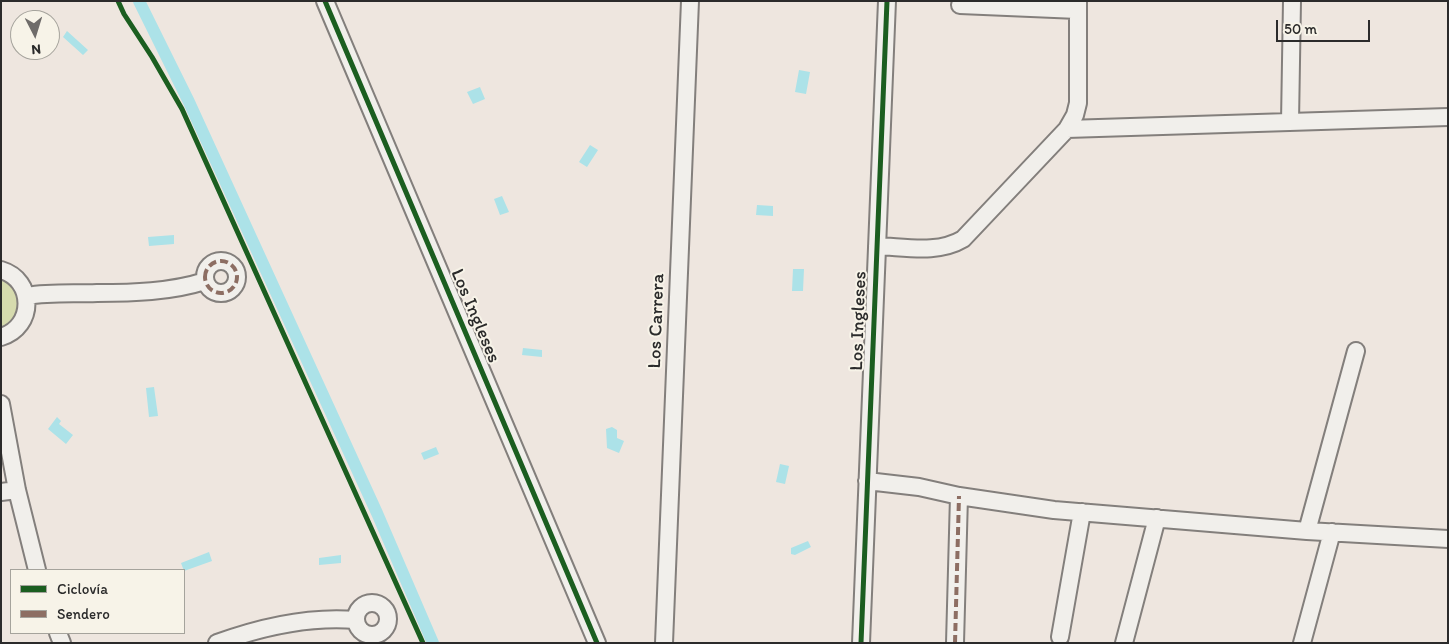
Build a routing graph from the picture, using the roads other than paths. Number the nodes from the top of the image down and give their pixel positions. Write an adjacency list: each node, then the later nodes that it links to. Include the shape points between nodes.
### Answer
1 (324, 1): 29 (street, Los Ingleses)
2 (690, 1): 30 (street, Los Carrera)
3 (887, 1): 10 (street, Los Ingleses)
4 (1292, 1): 8 (street)
5 (960, 6): 6 (street)
6 (1078, 6): 9 (street, via 1078,103)
7 (1448, 117): 8 (street)
8 (1290, 122): 9 (street)
9 (1067, 129): 10 (street, via 963,239 950,246 935,248)
10 (877, 246): 17 (street, Los Ingleses)
11 (1, 270): 13 (street, via 20,281)
12 (205, 281): 13 (street, via 161,289)
13 (27, 296): 14 (street, via 23,320 11,333)
14 (1, 337)
15 (1356, 351): 22 (street)
16 (1, 404): 18 (street)
17 (868, 481): 19 (street); 31 (street, Los Ingleses)
18 (9, 491): 25 (street)
19 (959, 496): 20 (street); 32 (street)
20 (1082, 512): 21 (street); 27 (street)
21 (1157, 518): 22 (street); 33 (street)
22 (1307, 531): 23 (street)
23 (1332, 532): 24 (street); 34 (street)
24 (1448, 539)
25 (37, 569)
26 (356, 620): 28 (street, via 295,623 253,631)
27 (1060, 637)
28 (217, 643)
29 (597, 643)
30 (664, 643)
31 (861, 643)
32 (955, 643)
33 (1124, 643)
34 (1302, 643)

